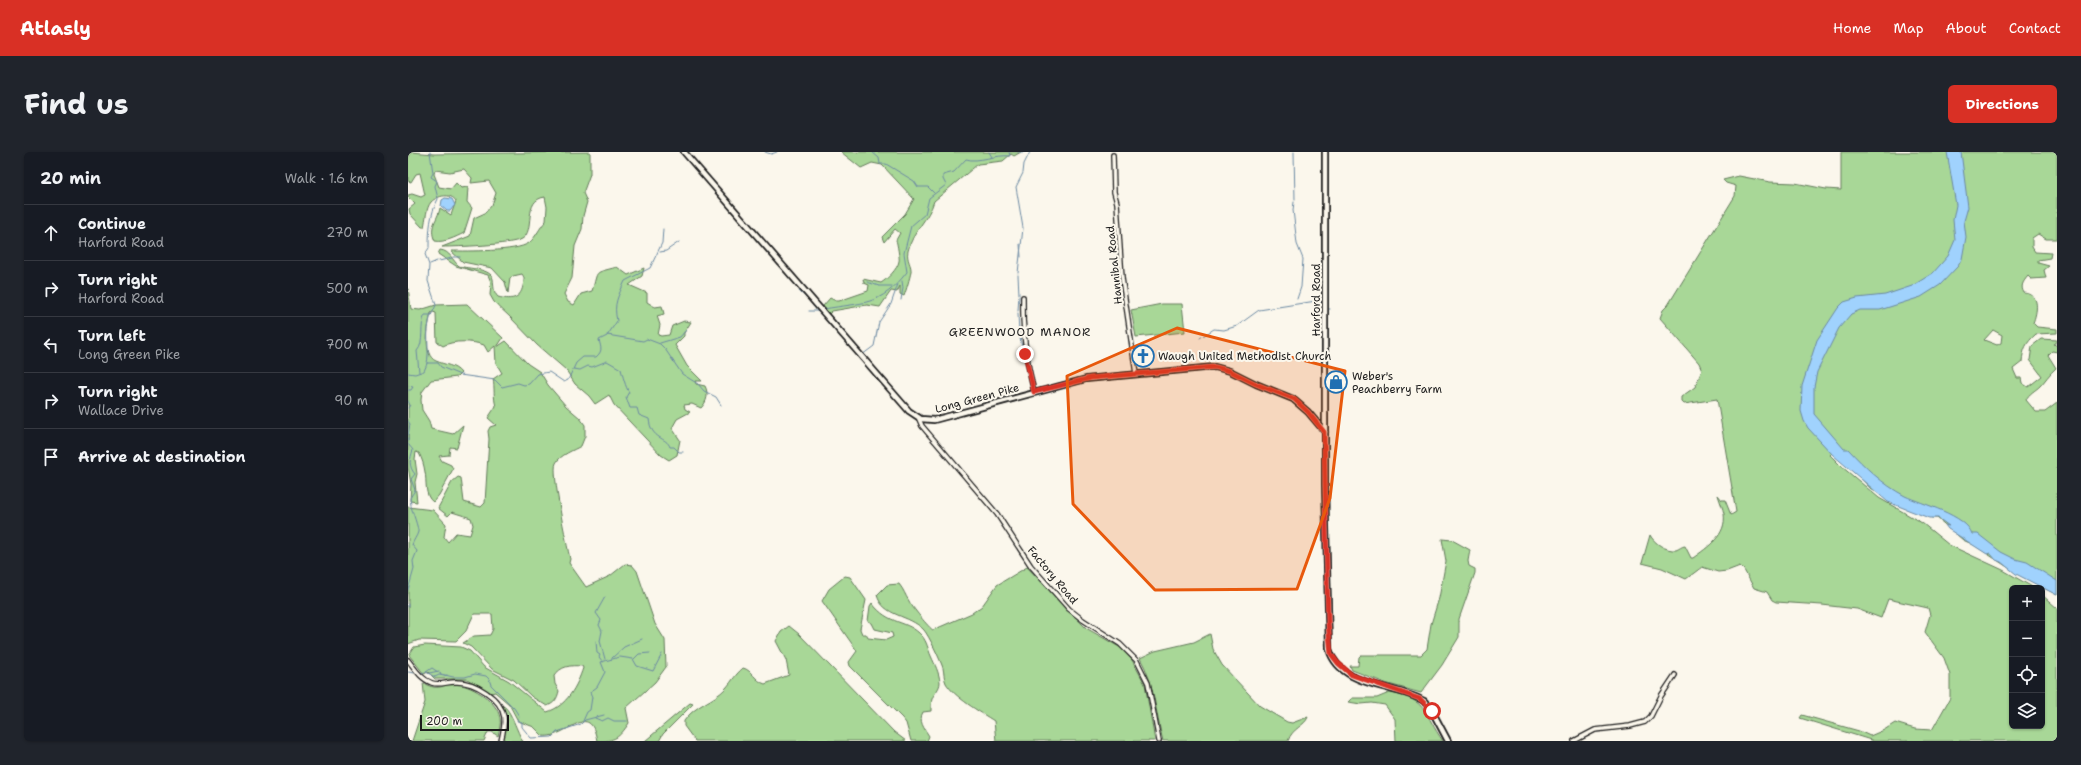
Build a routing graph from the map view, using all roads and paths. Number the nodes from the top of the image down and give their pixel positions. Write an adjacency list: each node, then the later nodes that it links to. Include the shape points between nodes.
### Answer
1 (684, 152): 7 (street, via 875,373 909,411)
2 (1325, 152): 8 (street, Harford Road)
3 (1113, 155): 5 (street, Hannibal Road, via 1122,278)
4 (1023, 297): 6 (street, via 1025,349)
5 (1136, 374): 6 (street, Long Green Pike, via 1082,380); 8 (street, Long Green Pike, via 1208,367 1226,369 1294,399)
6 (1034, 392): 7 (street, Long Green Pike, via 934,420)
7 (919, 418): 12 (street, Factory Road, via 922,426 997,514 1035,571 1074,614 1120,644 1137,661 1148,683)
8 (1324, 432): 13 (street, Harford Road, via 1331,654 1354,676 1424,701)
9 (408, 660): 11 (street, via 422,677 434,684 465,683 493,698 504,715)
10 (1676, 675): 14 (street, via 1647,721 1630,726 1595,730)
11 (500, 741)
12 (1159, 741)
13 (1448, 741)
14 (1574, 741)

